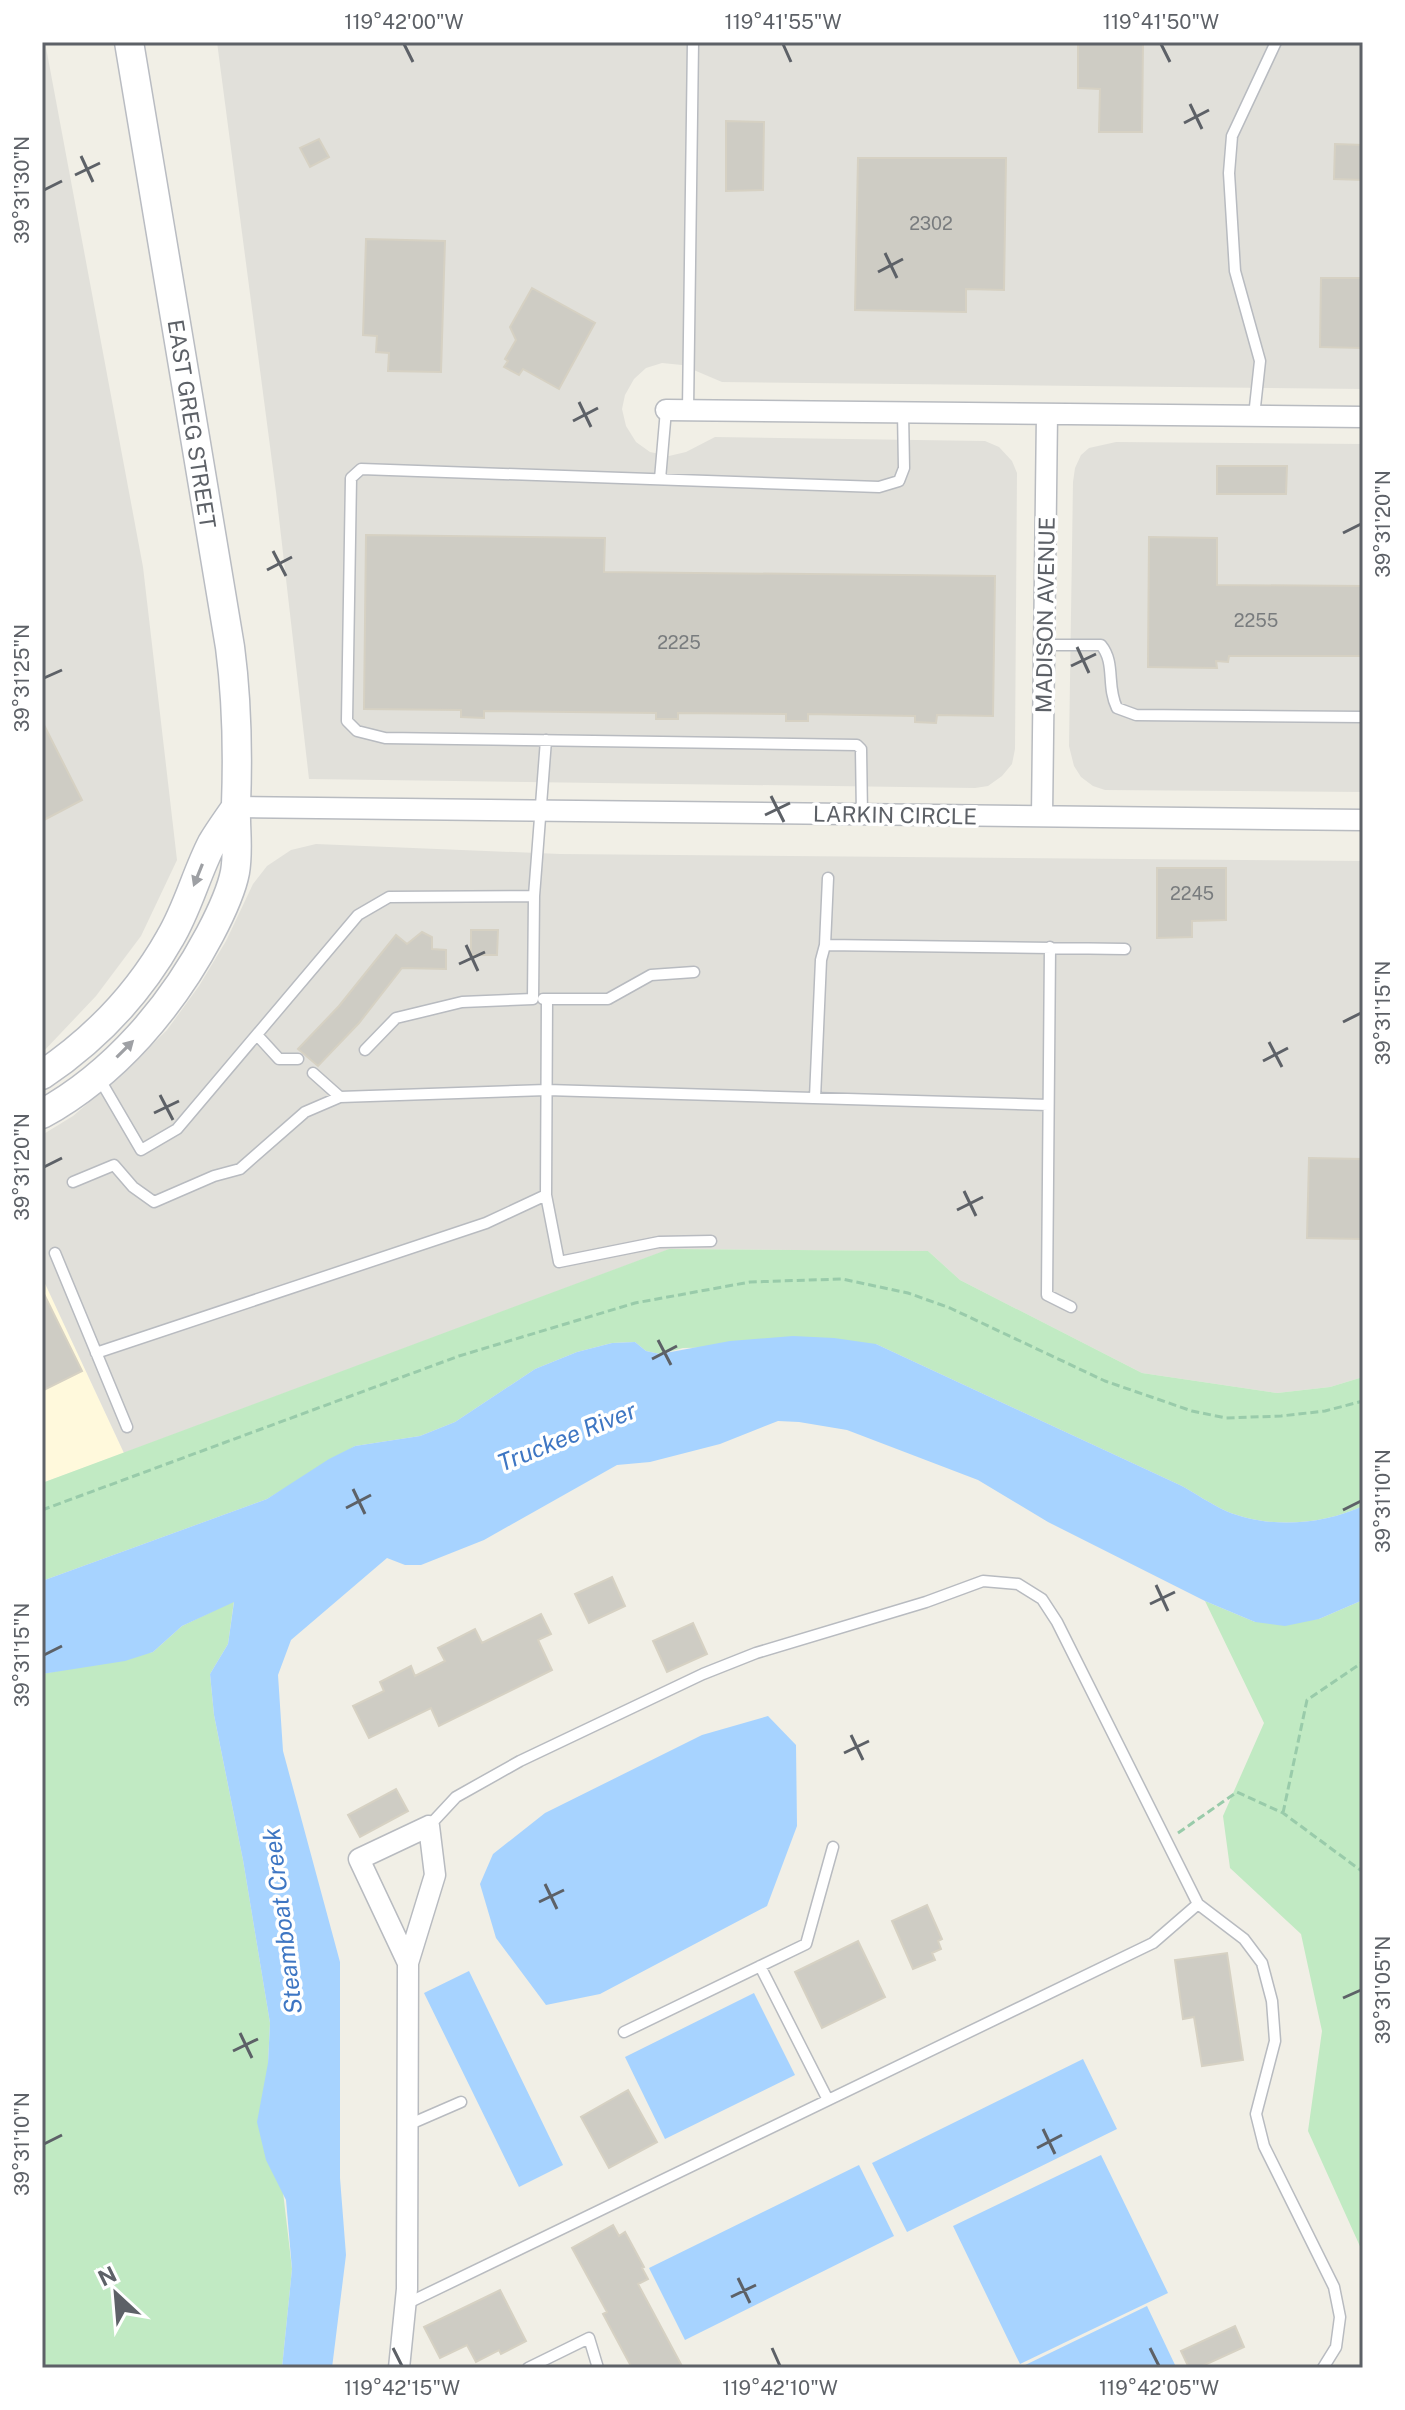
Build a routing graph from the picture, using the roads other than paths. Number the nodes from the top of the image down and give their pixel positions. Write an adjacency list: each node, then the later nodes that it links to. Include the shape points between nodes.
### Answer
1 (129, 42): 14 (main road, EAST GREG STREET, via 230,647 238,736)
2 (693, 42): 5 (lane)
3 (1276, 42): 8 (lane, via 1232,136 1229,173 1235,271 1260,361)
4 (666, 410): 5 (street); 10 (lane)
5 (688, 410): 6 (street)
6 (903, 412): 7 (street); 10 (lane, via 904,468 899,481 879,487)
7 (1047, 414): 8 (street); 11 (street, MADISON AVENUE)
8 (1254, 416): 9 (street)
9 (1363, 417)
10 (660, 479): 13 (lane, via 361,469 351,478 347,721 357,731 385,738)
11 (1044, 645): 12 (lane, via 1101,645 1109,655 1110,694 1117,708 1136,715); 17 (street, MADISON AVENUE)
12 (1363, 717)
13 (546, 740): 15 (lane); 16 (lane, via 857,745)
14 (236, 807): 15 (street, LARKIN CIRCLE); 31 (main road, one-way to 31, via 213,842 153,966 98,1030); 32 (main road, EAST GREG STREET, one-way to 14, via 154,1020 206,941 235,874)
15 (542, 811): 16 (street, LARKIN CIRCLE); 20 (lane)
16 (862, 815): 17 (street, LARKIN CIRCLE)
17 (1042, 816): 18 (street, LARKIN CIRCLE)
18 (1363, 820)
19 (828, 878): 21 (lane)
20 (534, 896): 25 (lane); 27 (lane, via 389,897 358,915)
21 (825, 945): 22 (lane); 35 (lane)
22 (1050, 947): 23 (lane); 36 (lane)
23 (1125, 949)
24 (694, 972): 26 (lane, via 651,975 608,999)
25 (533, 999): 26 (lane); 28 (lane, via 462,1002 396,1018)
26 (547, 999): 33 (lane)
27 (257, 1035): 29 (lane, via 279,1059); 32 (lane, via 177,1129 141,1150)
28 (365, 1050)
29 (298, 1059)
30 (313, 1073): 34 (lane)
31 (42, 1075)
32 (97, 1075): 37 (main road, EAST GREG STREET)
33 (547, 1090): 34 (lane); 35 (lane); 39 (lane)
34 (340, 1097): 38 (lane, via 305,1112 240,1169 154,1202 114,1165)
35 (815, 1098): 36 (lane)
36 (1048, 1105): 42 (lane, via 1047,1295)
37 (42, 1114)
38 (73, 1182)
39 (546, 1195): 40 (lane, via 559,1262 659,1242); 43 (lane, via 486,1223)
40 (711, 1241)
41 (55, 1253): 43 (lane)
42 (1071, 1307)
43 (96, 1353): 44 (lane)
44 (127, 1427)
45 (429, 1826): 47 (lane, via 456,1797 520,1761 703,1674 983,1581 1018,1584 1042,1599 1057,1622); 48 (street, via 435,1875); 48 (street, via 359,1859)
46 (833, 1847): 49 (lane, via 806,1944)
47 (1198, 1904): 51 (lane, via 1153,1943); 58 (lane, via 1244,1939 1262,1963 1275,2041 1256,2114 1264,2146 1334,2287 1340,2317 1336,2347)
48 (408, 1963): 53 (street)
49 (760, 1966): 50 (lane); 51 (lane)
50 (624, 2032)
51 (828, 2100): 54 (lane)
52 (461, 2102): 53 (lane)
53 (408, 2125): 54 (street)
54 (406, 2304): 55 (street)
55 (399, 2368)
56 (528, 2368): 57 (lane, via 589,2338)
57 (598, 2368)
58 (1323, 2368)

